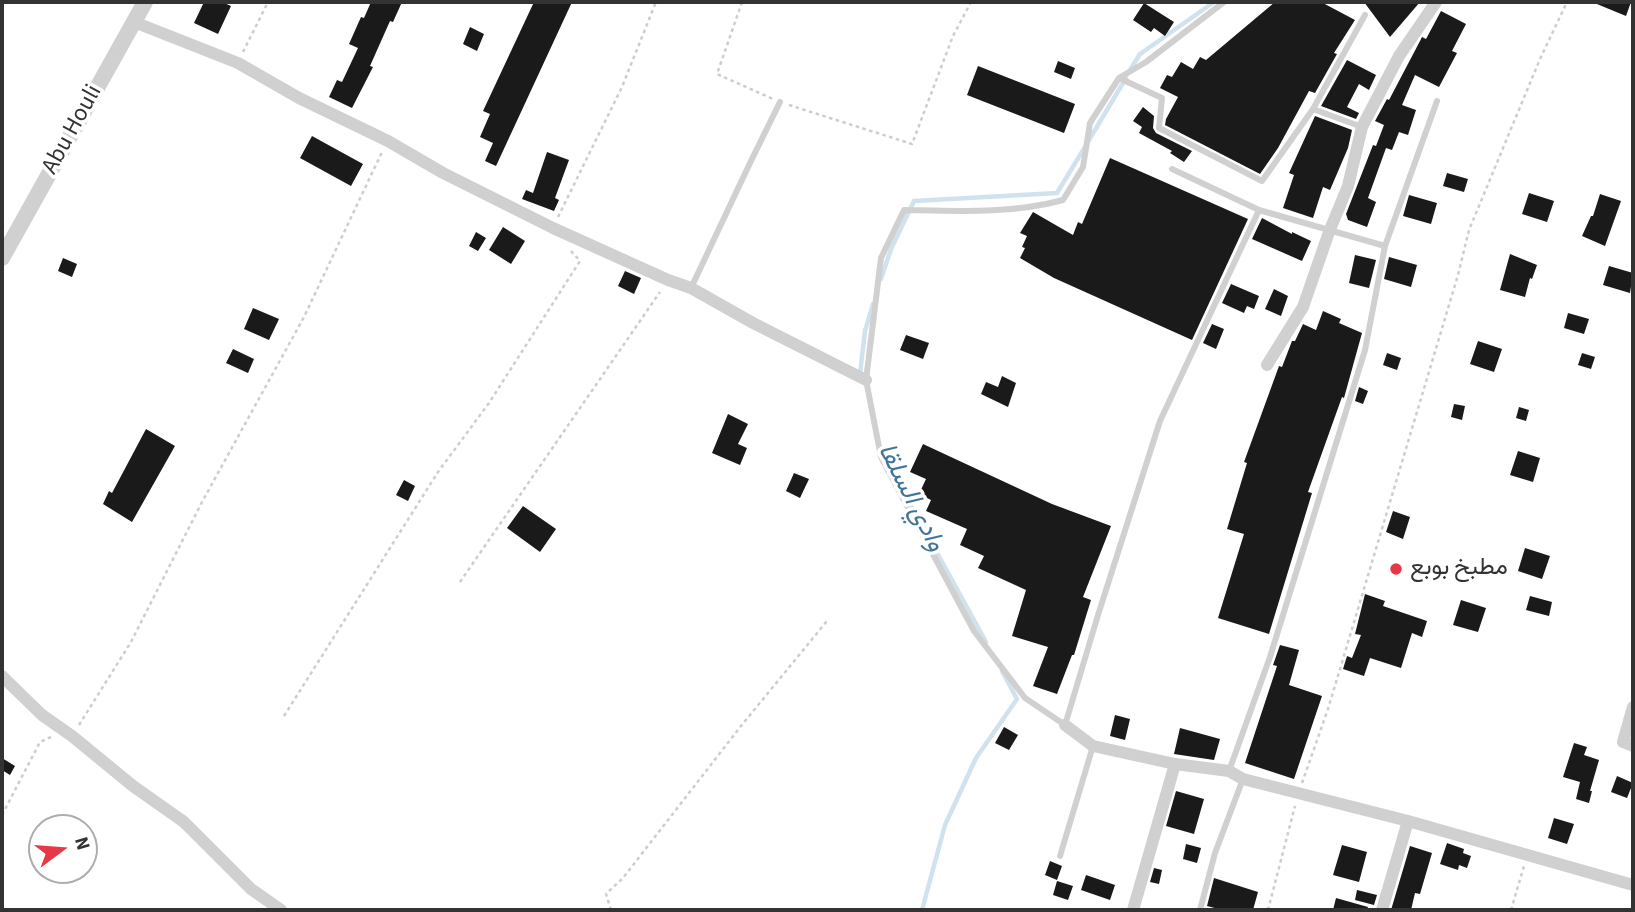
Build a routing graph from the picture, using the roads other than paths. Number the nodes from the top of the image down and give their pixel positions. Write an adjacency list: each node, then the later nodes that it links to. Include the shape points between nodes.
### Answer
1 (1224, 2): 6 (lane)
2 (1436, 2): 10 (street, via 1399,56)
3 (141, 3): 5 (street, Abu Houli)
4 (1365, 15): 9 (lane)
5 (134, 22): 15 (street, Abu Houli); 16 (street, via 237,63 553,228)
6 (1119, 78): 9 (lane, via 1162,98 1158,128 1262,181); 18 (lane, via 1090,123 1083,167 1063,200 1035,208 904,210 881,258)
7 (1437, 101): 14 (lane)
8 (780, 102): 16 (lane)
9 (1313, 109): 10 (lane)
10 (1362, 127): 13 (street, via 1348,186)
11 (1172, 169): 12 (lane)
12 (1259, 210): 13 (lane); 21 (lane, via 1160,421)
13 (1329, 232): 14 (lane); 17 (street, via 1303,307)
14 (1385, 246): 25 (lane, via 1365,350 1270,657)
15 (2, 258)
16 (691, 288): 18 (street)
17 (1267, 365)
18 (866, 380): 21 (lane, via 881,457 974,631 1025,698)
19 (2, 676): 30 (street, via 42,715 184,822 251,889)
20 (1633, 707): 23 (street, via 1623,742)
21 (1065, 725): 22 (street)
22 (1093, 746): 24 (street); 28 (lane)
23 (1633, 746)
24 (1175, 764): 25 (street); 31 (street)
25 (1228, 771): 26 (street)
26 (1242, 779): 27 (street); 32 (lane)
27 (1408, 821): 29 (street); 33 (street)
28 (1060, 856)
29 (1633, 885)
30 (281, 910)
31 (1133, 910)
32 (1200, 910)
33 (1382, 910)

